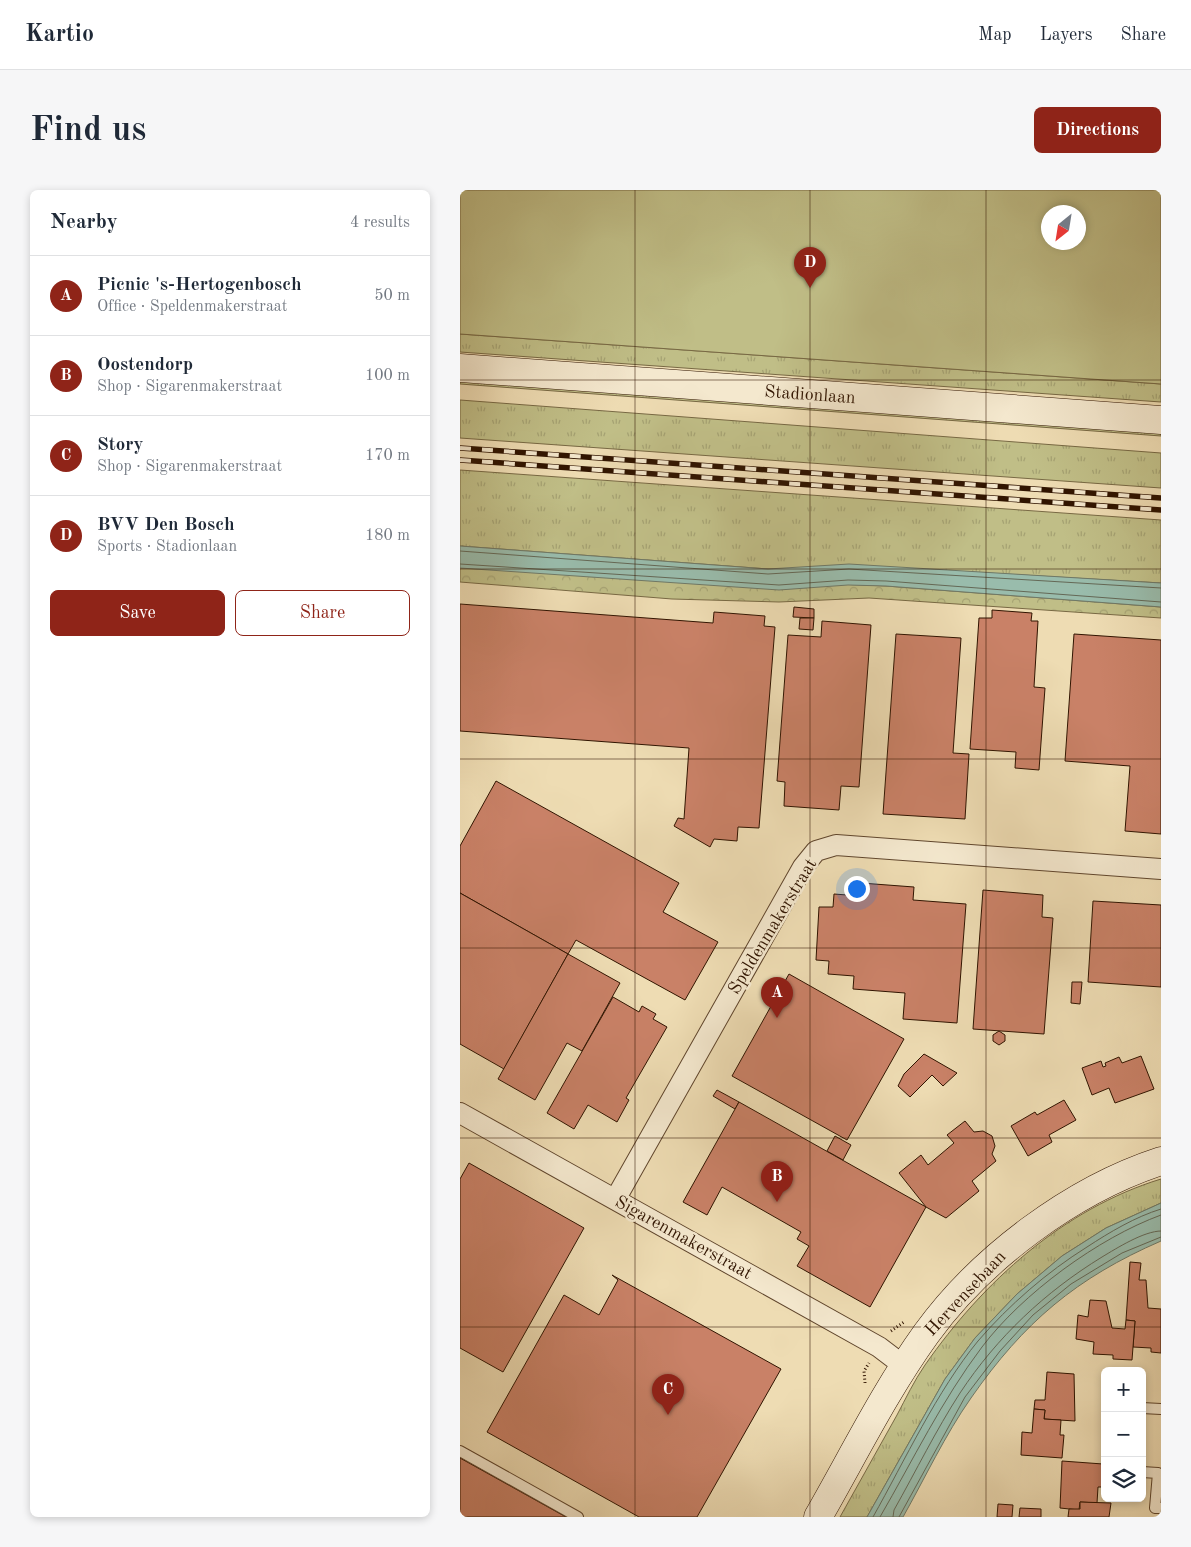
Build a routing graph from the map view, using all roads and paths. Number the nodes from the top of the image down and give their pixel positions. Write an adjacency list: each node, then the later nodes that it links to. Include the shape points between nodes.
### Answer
1 (460, 368): 2 (main road, Stadionlaan)
2 (1161, 420)
3 (1161, 869): 6 (street, Speldenmakerstraat, via 836,845 816,851 803,867)
4 (460, 1113): 6 (street, Sigarenmakerstraat)
5 (1161, 1161): 7 (main road, Hervensebaan, via 1120,1177 1058,1211 1011,1244 960,1293 926,1333)
6 (616, 1198): 7 (street, Sigarenmakerstraat, via 879,1347)
7 (904, 1366): 14 (main road, Hervensebaan)
8 (1146, 1408): 9 (lane)
9 (1161, 1409)
10 (460, 1451): 13 (lane)
11 (1146, 1472): 12 (lane, via 1158,1473 1155,1508)
12 (1161, 1508)
13 (578, 1517)
14 (818, 1517)

